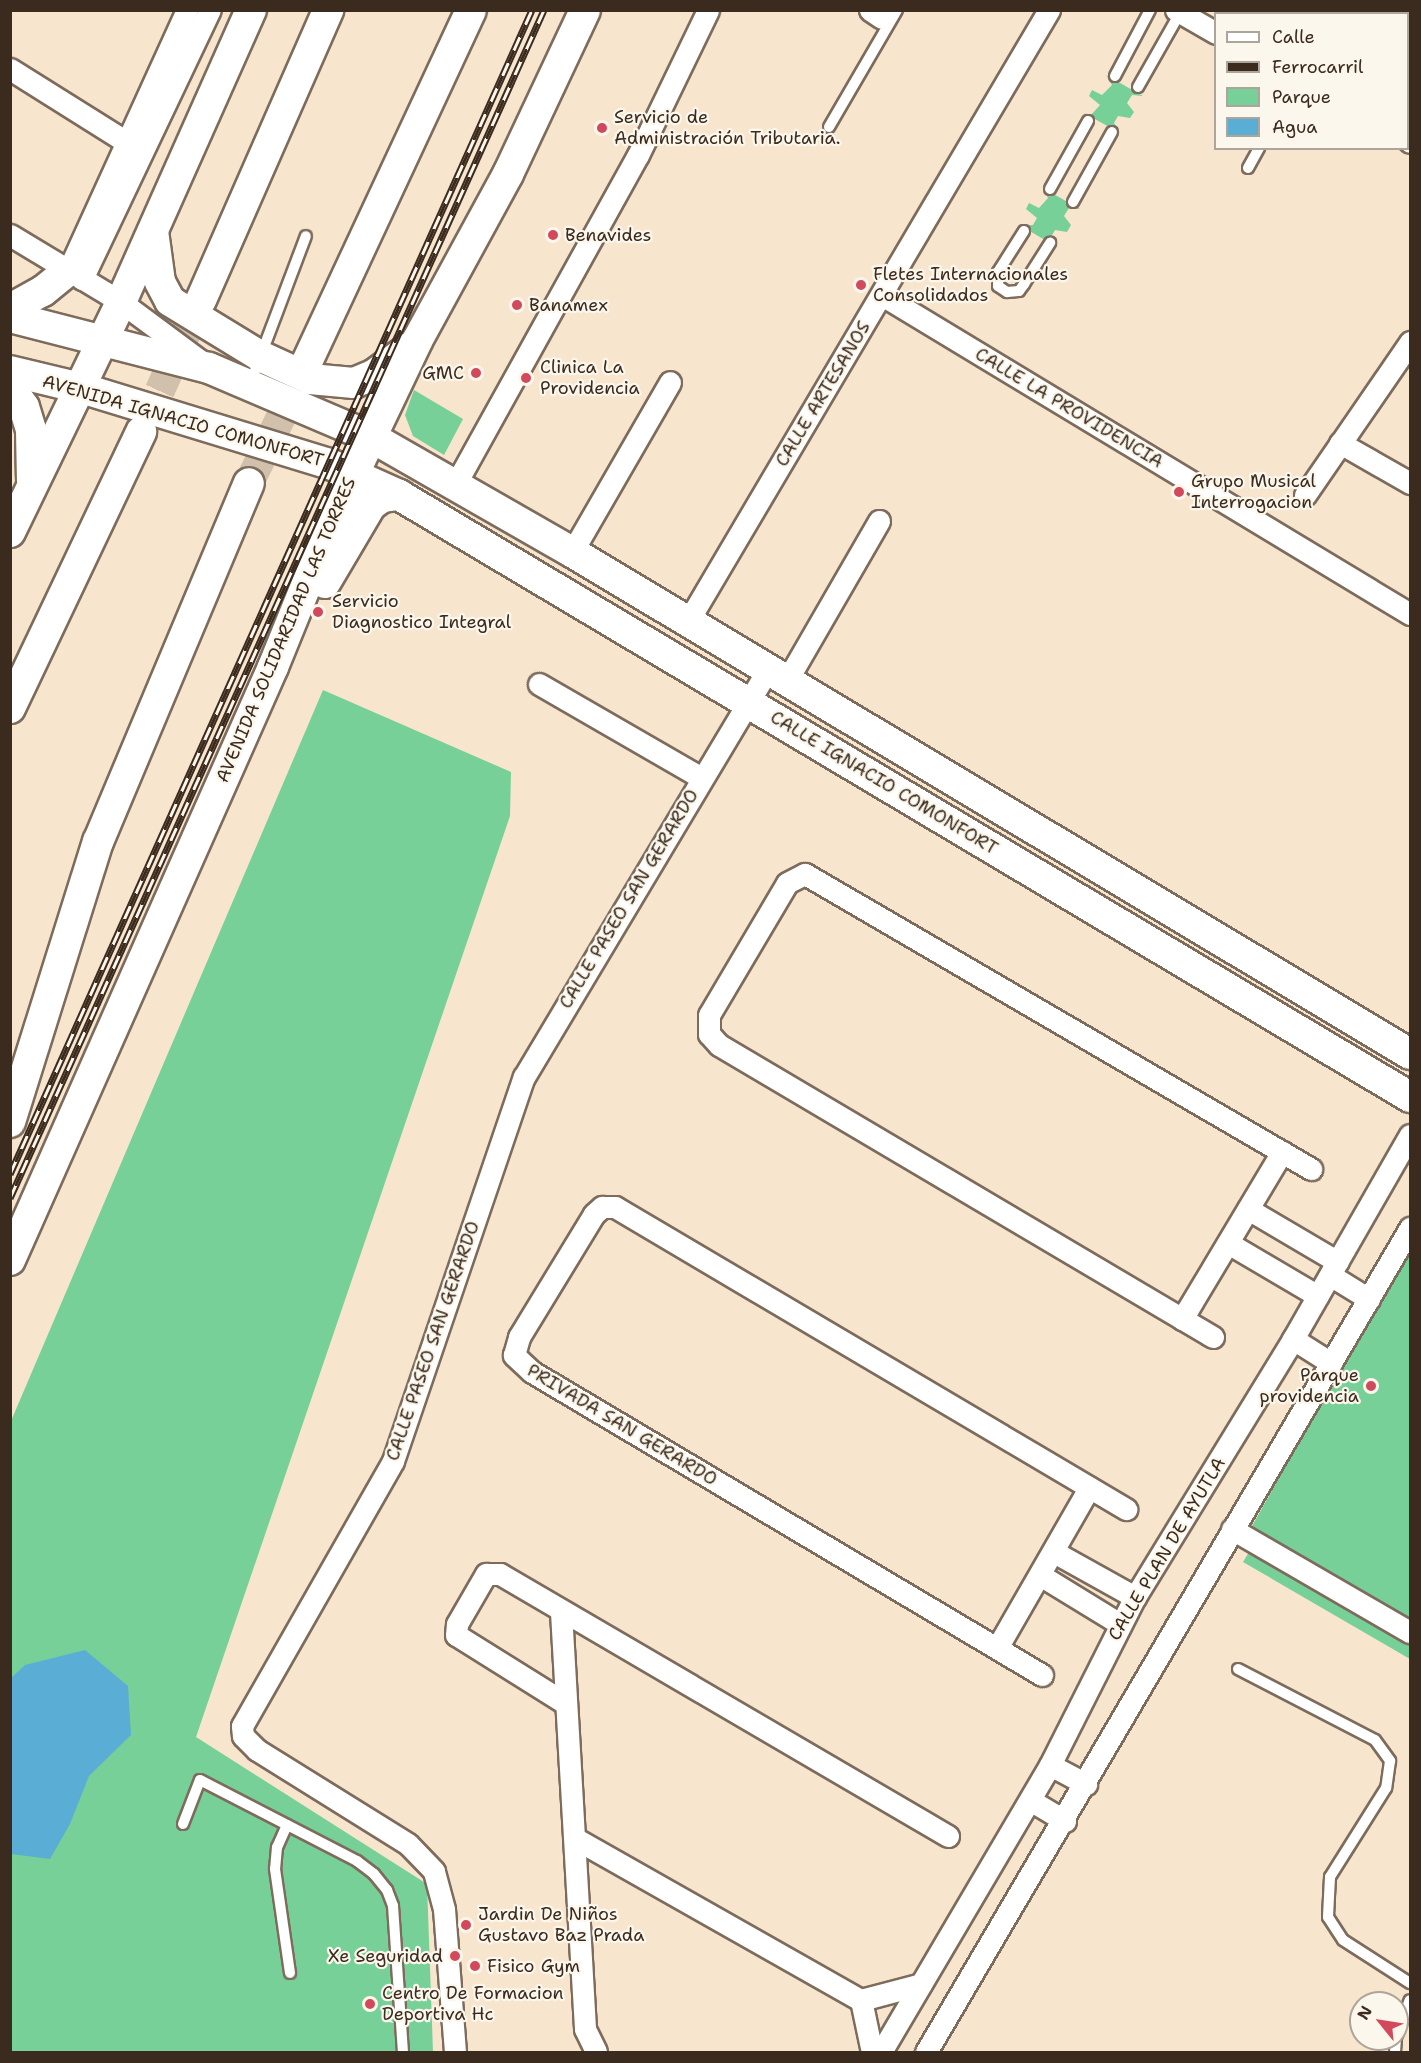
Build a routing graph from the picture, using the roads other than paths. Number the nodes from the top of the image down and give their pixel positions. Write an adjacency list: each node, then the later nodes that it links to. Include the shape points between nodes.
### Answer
1 (210, 10): 23 (street)
2 (218, 10): 14 (street)
3 (252, 10): 14 (main road)
4 (328, 10): 34 (main road)
5 (471, 10): 42 (main road)
6 (585, 10): 39 (main road, AVENIDA SOLIDARIDAD LAS TORRES, via 508,174)
7 (708, 10): 54 (street, via 638,155)
8 (1049, 10): 33 (street, CALLE ARTESANOS)
9 (1150, 10): 16 (lane)
10 (1178, 12): 13 (street); 17 (lane)
11 (883, 13): 19 (lane)
12 (179, 14): 21 (street)
13 (1214, 32)
14 (238, 41): 27 (main road)
15 (10, 69): 21 (street)
16 (1115, 76)
17 (1138, 87)
18 (1089, 121): 25 (lane)
19 (830, 127)
20 (1112, 132): 26 (lane)
21 (126, 143): 23 (street); 32 (street)
22 (1258, 150): 24 (lane)
23 (145, 153): 32 (street)
24 (1248, 168)
25 (1050, 189)
26 (1073, 202)
27 (153, 231): 35 (main road); 41 (main road, via 160,282 170,301)
28 (1024, 231): 31 (lane, via 998,272 998,286 1006,292 1018,291)
29 (10, 235): 32 (street)
30 (306, 236): 41 (lane)
31 (1050, 243)
32 (75, 275): 35 (street); 36 (main road)
33 (882, 295): 63 (street, CALLE LA PROVIDENCIA); 64 (street, CALLE ARTESANOS)
34 (201, 300)
35 (121, 302): 38 (main road); 43 (street)
36 (10, 309)
37 (10, 317): 38 (main road)
38 (102, 341): 43 (main road); 49 (main road)
39 (417, 341): 41 (main road, via 375,374 354,383 310,379); 47 (main road, AVENIDA SOLIDARIDAD LAS TORRES)
40 (1410, 342): 52 (street)
41 (260, 356): 46 (lane)
42 (307, 362)
43 (209, 368): 46 (main road)
44 (10, 371): 49 (main road, AVENIDA IGNACIO COMONFORT)
45 (670, 382): 62 (street)
46 (250, 385): 51 (main road)
47 (396, 386): 51 (main road, AVENIDA SOLIDARIDAD LAS TORRES); 54 (main road, via 396,407 405,434)
48 (10, 387): 57 (main road, via 24,407 31,430)
49 (81, 388): 53 (main road, AVENIDA IGNACIO COMONFORT); 57 (main road)
50 (141, 432): 69 (main road)
51 (371, 437): 53 (main road, AVENIDA SOLIDARIDAD LAS TORRES); 54 (main road, CALLE IGNACIO COMONFORT)
52 (1340, 443): 56 (street); 59 (street)
53 (354, 474): 58 (main road, CALLE IGNACIO COMONFORT); 65 (main road, AVENIDA SOLIDARIDAD LAS TORRES)
54 (443, 478): 62 (main road, CALLE IGNACIO COMONFORT)
55 (249, 483): 73 (main road, via 98,842)
56 (1410, 483)
57 (32, 486): 61 (main road)
58 (399, 495): 65 (main road, via 382,497 371,505 296,635); 68 (main road, CALLE IGNACIO COMONFORT)
59 (1305, 495)
60 (879, 521): 66 (street, CALLE PASEO SAN GERARDO)
61 (10, 532)
62 (572, 552): 64 (main road, CALLE IGNACIO COMONFORT)
63 (1410, 614)
64 (687, 623): 66 (main road, CALLE IGNACIO COMONFORT)
65 (273, 667): 80 (main road, AVENIDA SOLIDARIDAD LAS TORRES)
66 (776, 676): 68 (street, CALLE PASEO SAN GERARDO); 71 (main road, CALLE IGNACIO COMONFORT)
67 (539, 684): 70 (street)
68 (750, 701): 70 (street, CALLE PASEO SAN GERARDO); 72 (main road, CALLE IGNACIO COMONFORT)
69 (10, 708)
70 (702, 778): 114 (street, CALLE PASEO SAN GERARDO, via 524,1077 393,1461 242,1726 243,1736 256,1750 408,1844 434,1871 444,1908)
71 (1410, 1054)
72 (1410, 1097)
73 (10, 1122)
74 (1410, 1135): 81 (street, CALLE PLAN DE AYUTLA)
75 (1282, 1152): 76 (street); 77 (street); 84 (street, via 814,876 798,875 787,883 709,1015 707,1026 714,1040)
76 (1311, 1170)
77 (1248, 1209): 79 (street); 81 (street)
78 (1410, 1228): 83 (street)
79 (1228, 1243): 82 (street); 84 (street)
80 (10, 1260)
81 (1334, 1268): 82 (street, CALLE PLAN DE AYUTLA); 83 (street)
82 (1318, 1296): 86 (street, CALLE PLAN DE AYUTLA)
83 (1369, 1299): 87 (street)
84 (1182, 1319): 85 (street)
85 (1213, 1337)
86 (1293, 1339): 87 (street); 93 (street, CALLE PLAN DE AYUTLA)
87 (1331, 1362): 90 (street)
88 (1089, 1488): 89 (street, PRIVADA SAN GERARDO); 91 (street); 97 (street, PRIVADA SAN GERARDO, via 615,1207 602,1207 594,1214 519,1337 514,1355 532,1372)
89 (1126, 1509)
90 (1232, 1529): 96 (street); 102 (street)
91 (1054, 1552): 92 (street); 93 (street)
92 (1041, 1575): 95 (street); 97 (street)
93 (1135, 1598): 95 (street, CALLE PLAN DE AYUTLA)
94 (561, 1612): 100 (street); 100 (street, via 500,1574 490,1573 481,1578 455,1630 463,1643); 107 (street)
95 (1120, 1624): 101 (street, CALLE PLAN DE AYUTLA)
96 (1410, 1632)
97 (997, 1648): 99 (street, PRIVADA SAN GERARDO)
98 (1238, 1669): 110 (lane, via 1375,1740 1390,1761 1386,1788 1330,1877 1328,1917 1343,1940)
99 (1041, 1675)
100 (565, 1703): 108 (street)
101 (1050, 1765): 102 (street); 103 (street, CALLE PLAN DE AYUTLA)
102 (1086, 1784): 104 (street)
103 (1030, 1800): 104 (street); 111 (street, CALLE PLAN DE AYUTLA)
104 (1065, 1821): 118 (street)
105 (183, 1824): 106 (lane, via 200,1780)
106 (287, 1825): 109 (lane, via 277,1847 275,1869); 113 (lane, via 357,1861 387,1890 393,1906)
107 (948, 1836)
108 (576, 1839): 112 (street); 115 (street, via 585,2029)
109 (290, 1972)
110 (1410, 1983)
111 (921, 1984): 112 (street); 117 (street, CALLE PLAN DE AYUTLA)
112 (861, 2001): 116 (street)
113 (403, 2052)
114 (455, 2052)
115 (596, 2052)
116 (873, 2052)
117 (881, 2052)
118 (926, 2052)

